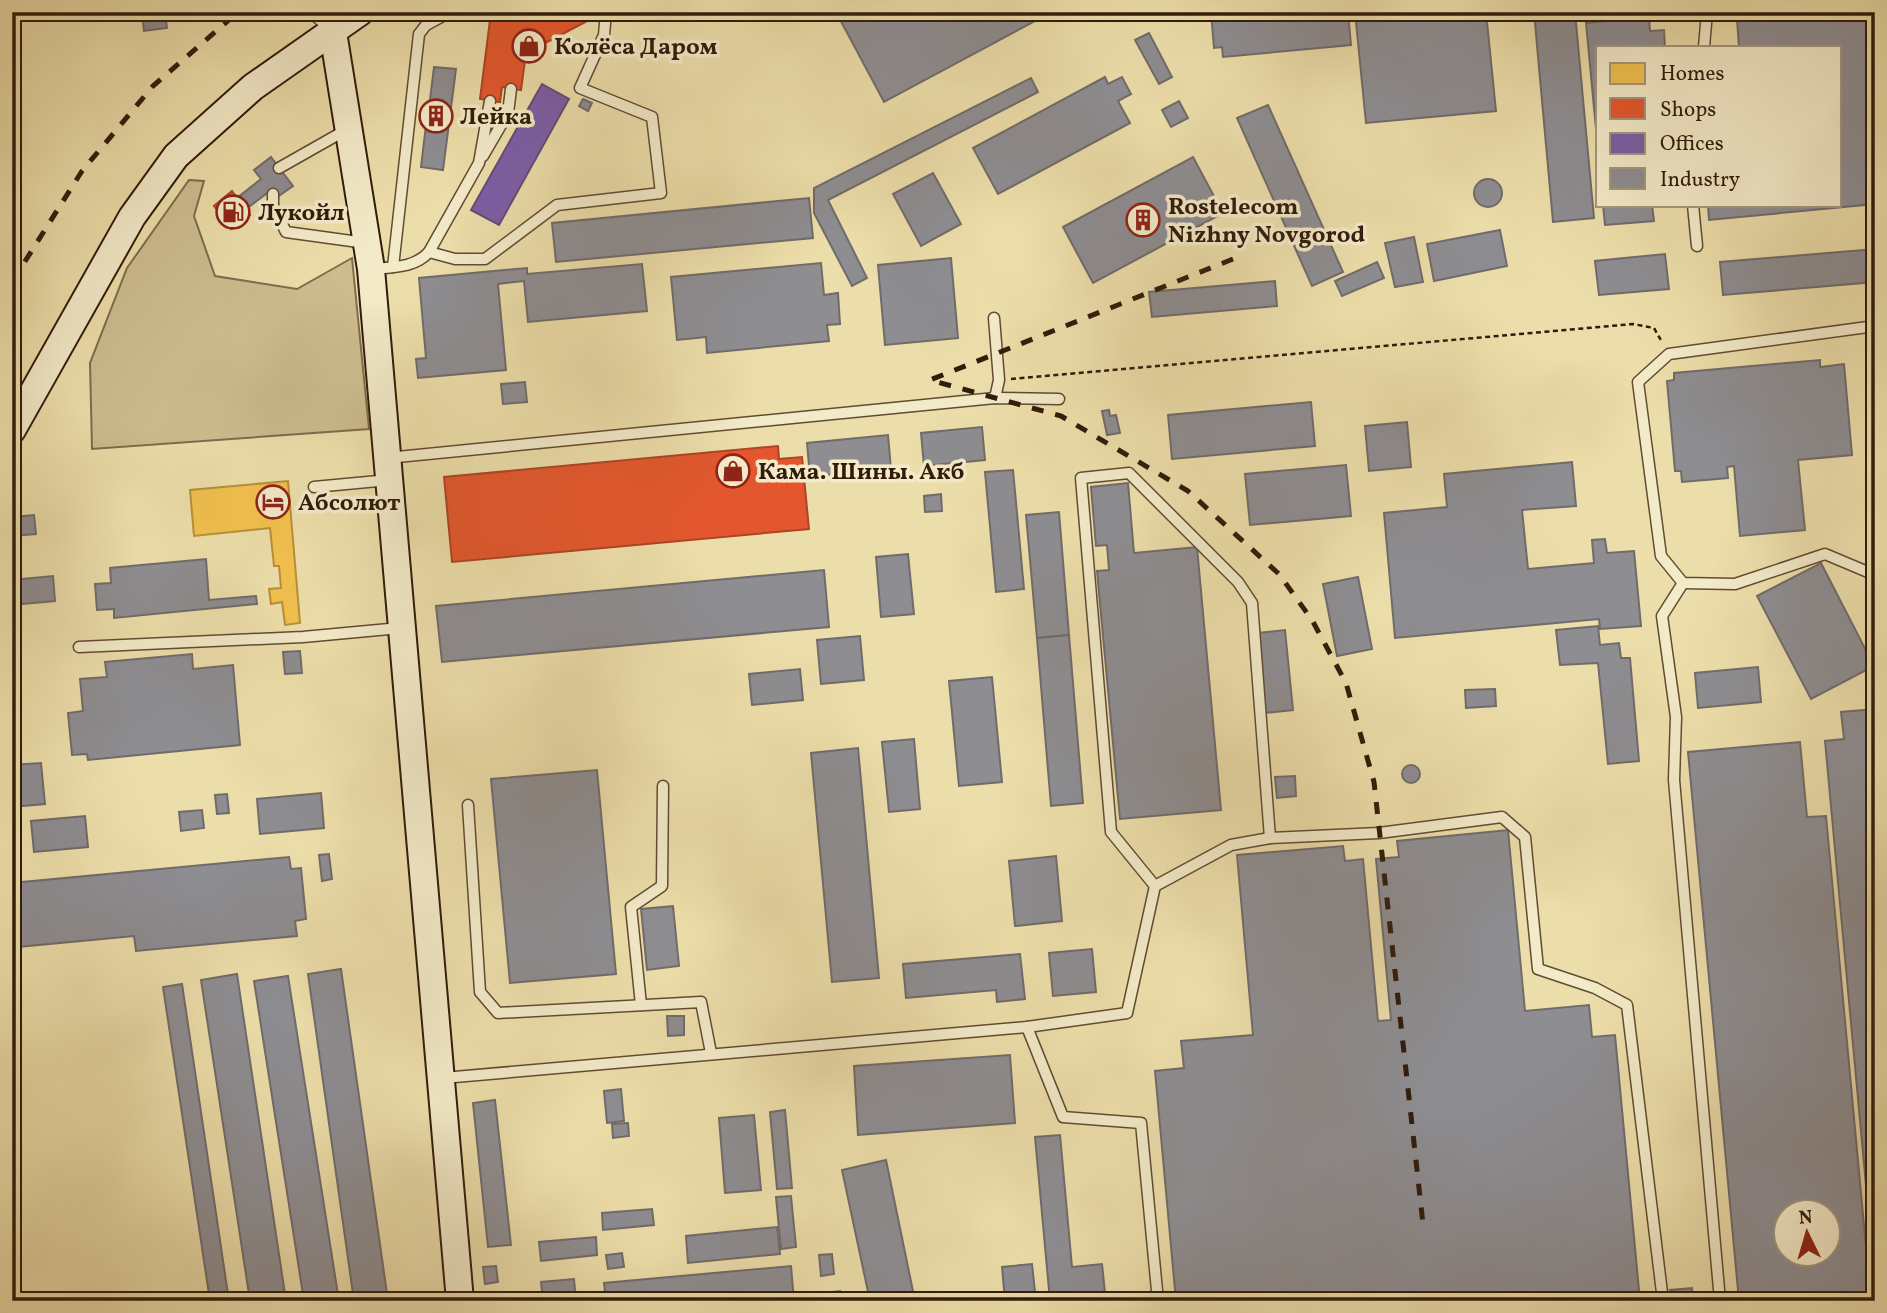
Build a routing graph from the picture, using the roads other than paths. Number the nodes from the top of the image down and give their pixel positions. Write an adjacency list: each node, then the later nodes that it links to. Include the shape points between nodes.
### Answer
1 (311, 12): 6 (lane)
2 (359, 12): 6 (street)
3 (450, 12): 18 (lane, via 419,34)
4 (606, 12): 17 (lane, via 604,35 580,88 652,117 661,193 557,205 485,259 455,259)
5 (1707, 12): 7 (lane)
6 (333, 32): 10 (street); 23 (street, via 253,87 176,156 131,217)
7 (1704, 46)
8 (512, 89): 11 (lane, via 508,113)
9 (491, 100): 11 (lane)
10 (349, 128): 12 (lane); 15 (street)
11 (479, 163): 17 (lane)
12 (279, 168)
13 (273, 194): 15 (lane, via 273,206 286,232)
14 (1693, 206): 16 (lane)
15 (368, 243): 18 (street)
16 (1697, 246)
17 (429, 251): 18 (lane, via 421,260)
18 (382, 268): 24 (street)
19 (994, 318): 21 (lane, via 999,380)
20 (1875, 326): 27 (lane, via 1669,354 1638,382 1661,556)
21 (995, 398): 22 (lane); 24 (lane)
22 (1059, 399)
23 (12, 430)
24 (388, 469): 25 (lane); 28 (street)
25 (314, 487)
26 (1875, 575): 27 (lane, via 1825,554 1735,584)
27 (1683, 583): 41 (lane, via 1662,616 1675,717 1674,780)
28 (401, 628): 29 (lane); 37 (street)
29 (79, 647)
30 (663, 786): 34 (lane, via 662,886 631,907)
31 (468, 805): 34 (lane, via 481,992 498,1013)
32 (1270, 838): 33 (lane, via 1231,845); 33 (lane, via 1252,603 1238,582 1129,473 1081,478 1111,832); 40 (lane, via 1379,833 1502,817 1525,837 1538,969 1627,1004)
33 (1155, 886): 35 (lane, via 1127,1013)
34 (641, 1005): 36 (lane, via 701,1002)
35 (1027, 1027): 36 (lane); 39 (lane, via 1063,1117 1141,1123)
36 (711, 1053): 37 (lane)
37 (439, 1079): 38 (street)
38 (460, 1301)
39 (1158, 1301)
40 (1663, 1301)
41 (1720, 1301)

